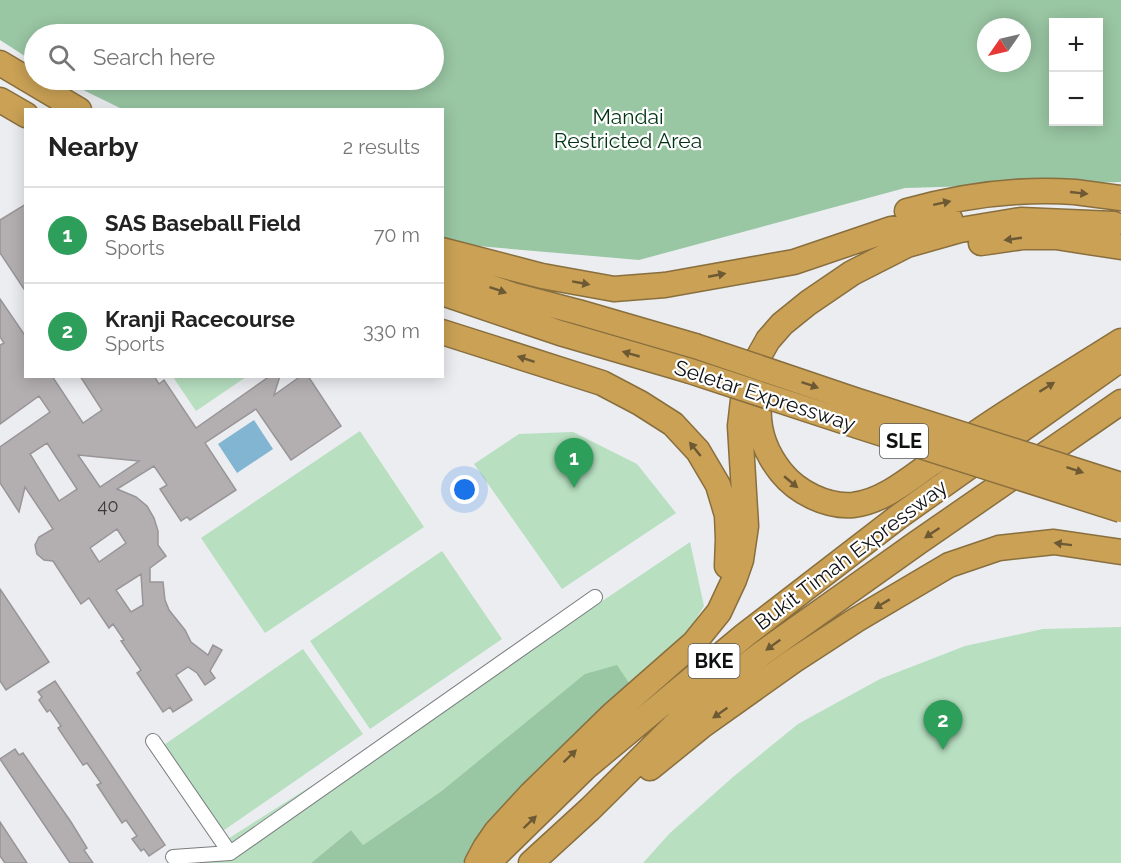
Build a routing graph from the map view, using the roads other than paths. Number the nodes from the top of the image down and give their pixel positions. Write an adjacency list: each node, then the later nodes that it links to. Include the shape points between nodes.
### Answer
1 (0, 63): 2 (highway)
2 (24, 77)
3 (46, 90): 5 (highway)
4 (0, 100): 6 (highway)
5 (77, 108)
6 (24, 114)
7 (1121, 198): 10 (highway, one-way to 7, via 786,254 878,219 987,195 1036,191)
8 (1117, 236): 10 (highway, via 1063,214 1015,210 891,230); 14 (highway, one-way to 14, via 1023,237 967,245 914,260 860,286 788,340 768,369 759,404 760,433 773,462 796,486 838,504 867,502); 23 (highway, via 1021,220 960,230 907,245 852,273 782,324 759,356 743,400 740,426 746,525 741,560 712,622)
9 (444, 250): 10 (highway, one-way to 10, via 542,276 614,289 664,285)
10 (770, 267)
11 (444, 272): 19 (highway, one-way to 19, bridge, via 695,346)
12 (444, 294): 20 (highway, Seletar Expressway / SLE, one-way to 12, bridge)
13 (444, 333): 23 (highway, one-way to 13, via 718,598 727,564 727,515 718,485 698,451 673,424 602,383)
14 (1121, 341)
15 (1121, 358): 29 (highway, Bukit Timah Expressway / BKE, one-way to 15, via 586,767 745,635 898,517)
16 (1121, 402): 18 (highway, Bukit Timah Expressway / BKE)
17 (1121, 416): 18 (highway)
18 (1021, 472): 25 (highway, Bukit Timah Expressway / BKE, one-way to 25, via 761,654 695,705)
19 (1121, 485)
20 (1121, 510)
21 (1121, 552): 25 (highway, one-way to 25, via 1054,542 999,548 949,565 793,661 703,725 628,786)
22 (595, 597): 26 (street)
23 (682, 654): 28 (highway, one-way to 23, via 496,832 531,794)
24 (153, 741): 26 (street)
25 (590, 809): 30 (highway, Bukit Timah Expressway / BKE)
26 (230, 853): 27 (street)
27 (173, 857)
28 (477, 863)
29 (488, 863)
30 (531, 863)

